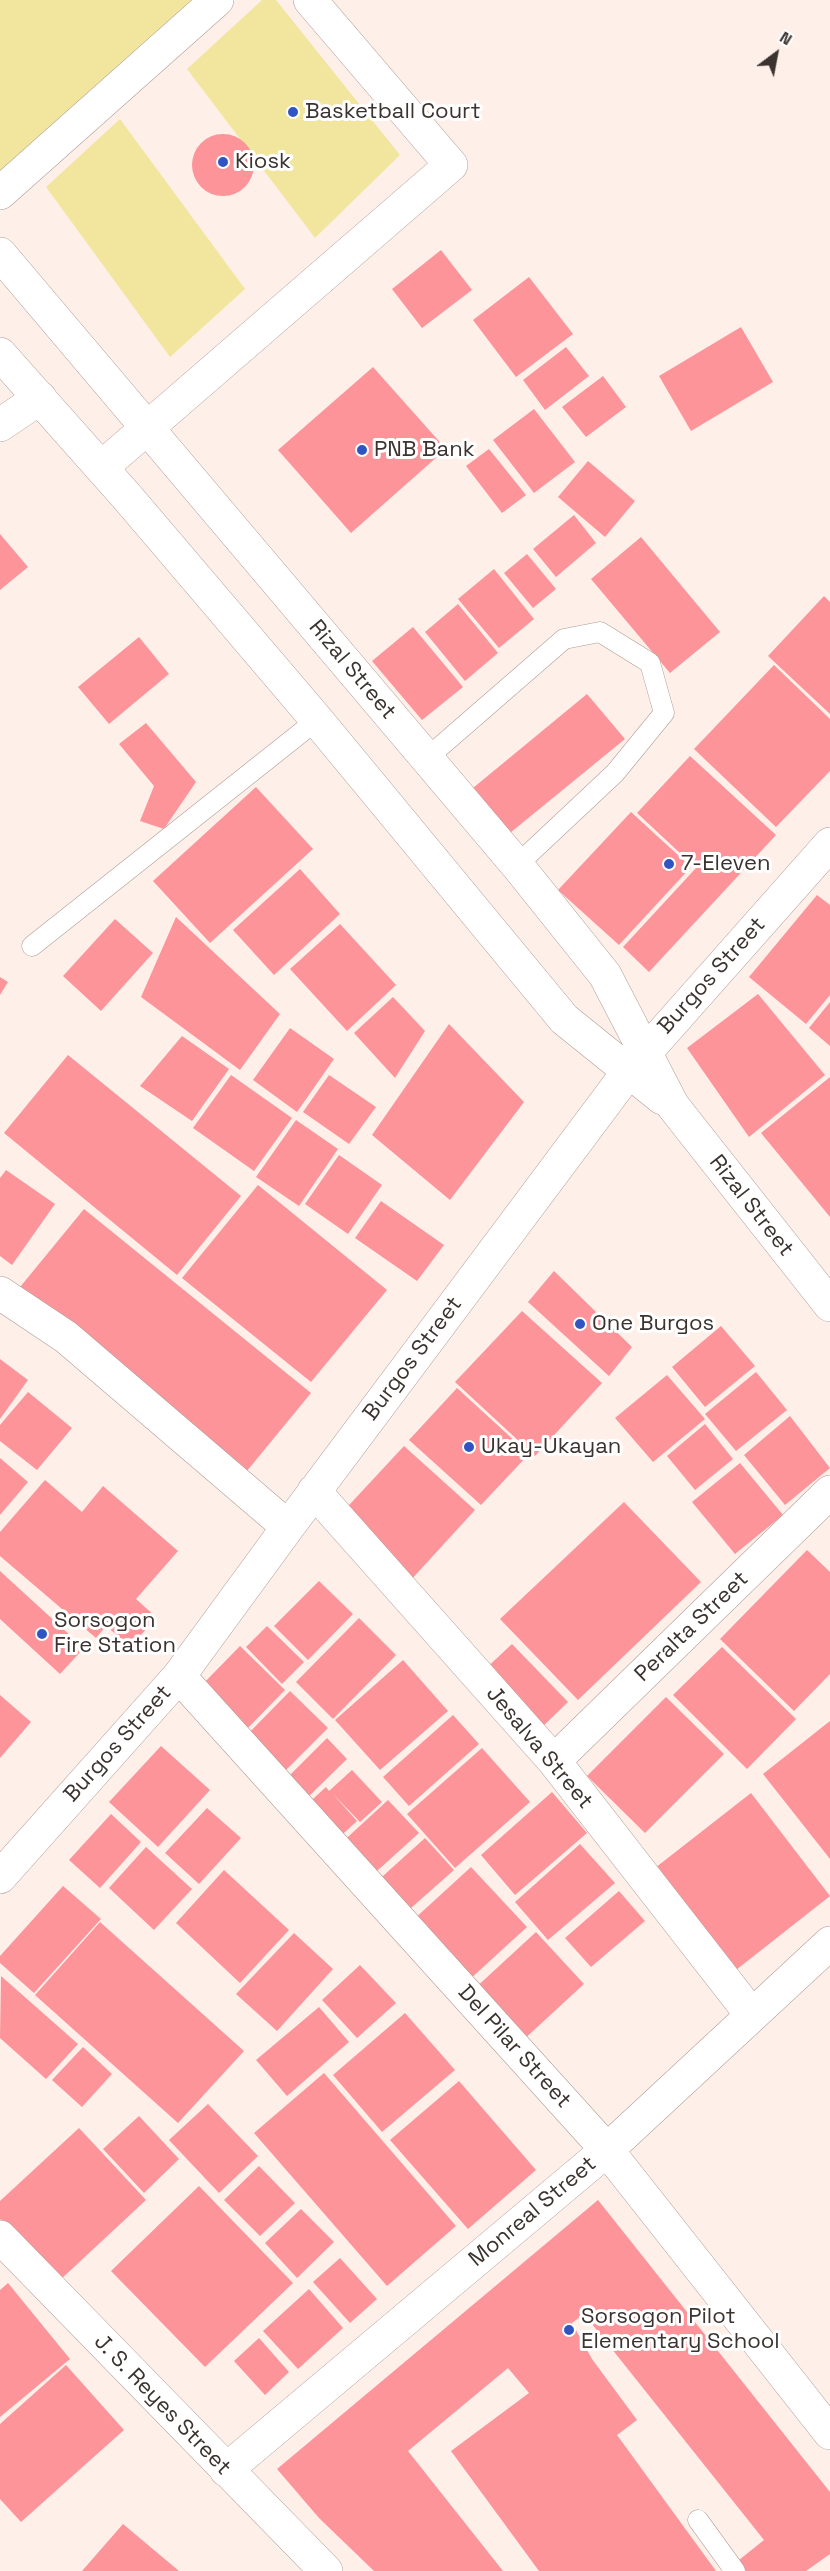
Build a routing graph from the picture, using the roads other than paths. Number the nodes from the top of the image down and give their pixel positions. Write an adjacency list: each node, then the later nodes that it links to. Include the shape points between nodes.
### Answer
1 (217, 0): 3 (street)
2 (310, 0): 8 (street, via 450,165)
3 (0, 193)
4 (0, 254): 8 (street, Rizal Street)
5 (0, 354): 6 (street, Rizal Street)
6 (40, 398): 7 (street); 9 (street, Rizal Street)
7 (0, 425)
8 (147, 427): 9 (street); 11 (street, Rizal Street)
9 (102, 467): 10 (street, Rizal Street)
10 (316, 720): 14 (lane); 15 (street, Rizal Street, via 564,1019)
11 (427, 758): 13 (street, Rizal Street); 13 (lane, via 564,639 600,632 650,663 664,713 615,773)
12 (830, 843): 15 (street, Burgos Street)
13 (518, 865): 15 (street, Rizal Street, via 605,975)
14 (32, 946)
15 (637, 1061): 17 (street, Rizal Street); 18 (street, Burgos Street)
16 (0, 1293): 20 (street, via 66,1337)
17 (830, 1305)
18 (314, 1491): 20 (street, Burgos Street); 22 (street, Jesalva Street)
19 (830, 1492): 22 (street, Peralta Street)
20 (288, 1527): 21 (street, Burgos Street)
21 (179, 1676): 23 (street, Burgos Street); 26 (street, Del Pilar Street)
22 (554, 1761): 25 (street, Jesalva Street)
23 (0, 1877)
24 (830, 1943): 25 (street, Monreal Street)
25 (752, 2014): 26 (street, Monreal Street)
26 (607, 2150): 28 (street, Del Pilar Street); 29 (street, Monreal Street)
27 (1, 2239): 29 (street, J. S. Reyes Street)
28 (830, 2433)
29 (225, 2470): 31 (street, J. S. Reyes Street)
30 (698, 2520): 32 (lane)
31 (326, 2571)
32 (735, 2571)

